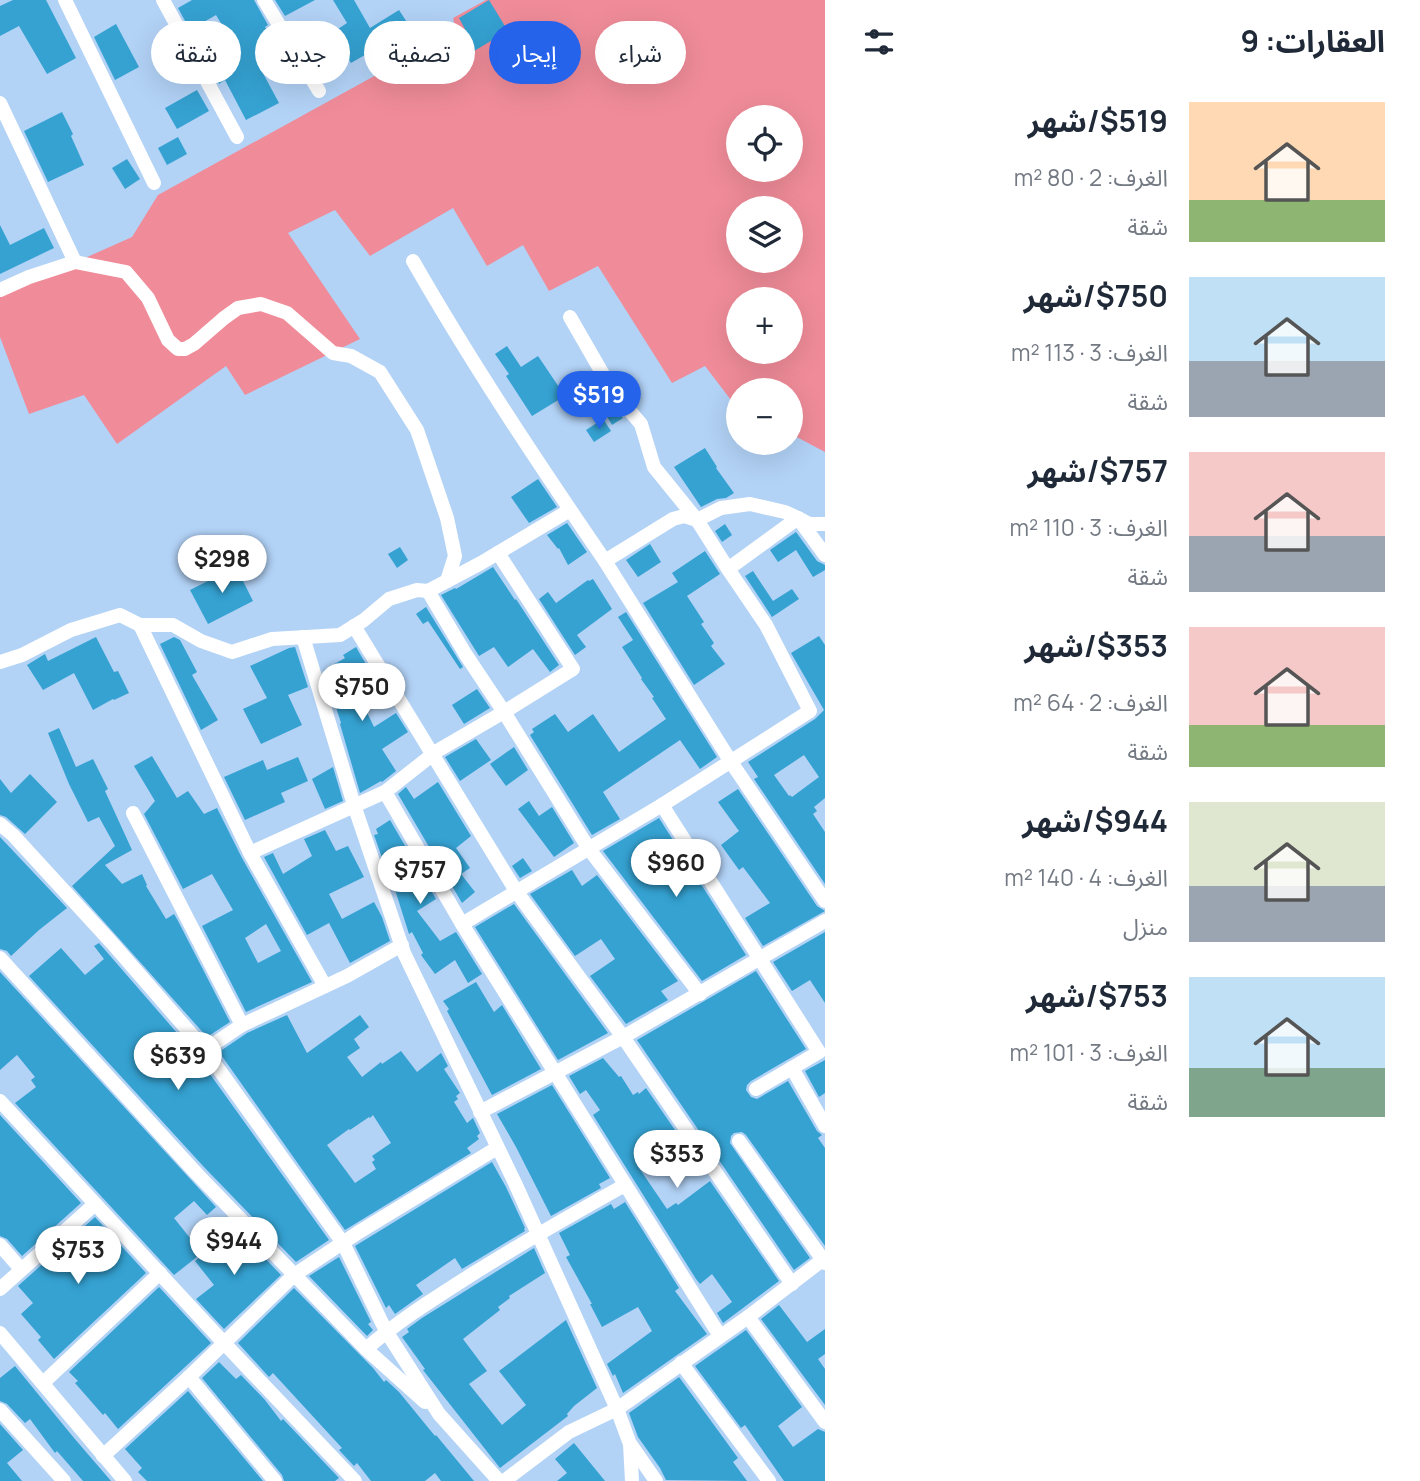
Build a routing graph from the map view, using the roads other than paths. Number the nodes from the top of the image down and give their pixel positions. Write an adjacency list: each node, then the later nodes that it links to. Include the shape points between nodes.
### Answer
1 (65, 0): 7 (street)
2 (163, 0): 6 (street)
3 (264, 0): 4 (street)
4 (319, 91)
5 (0, 103): 9 (street)
6 (237, 137)
7 (154, 183)
8 (413, 261): 12 (street)
9 (75, 262): 10 (street); 20 (street, via 126,272 148,298 168,340 178,349 194,344 239,308 261,304 287,313 332,353 351,356 380,372 417,430 447,518 454,556)
10 (0, 290)
11 (570, 317): 14 (street, via 612,390 641,424 654,467)
12 (570, 510): 16 (street); 18 (street)
13 (798, 518): 14 (street, via 750,504 721,509); 15 (street); 17 (street); 19 (street)
14 (697, 520): 18 (street, via 673,519); 19 (street)
15 (825, 524)
16 (498, 553): 20 (street); 26 (street, via 573,669)
17 (825, 555)
18 (605, 561): 28 (street)
19 (728, 569): 28 (street, via 766,625 810,711)
20 (447, 580): 21 (street)
21 (428, 591): 23 (street, via 389,600); 26 (street)
22 (140, 625): 24 (street, via 173,625 232,652 272,639); 25 (street, via 120,615 71,630); 35 (street)
23 (354, 626): 24 (street, via 340,635); 27 (street)
24 (303, 637): 30 (street)
25 (0, 663)
26 (504, 712): 27 (street); 34 (street)
27 (433, 754): 29 (street); 36 (street)
28 (732, 762): 31 (street); 37 (street)
29 (385, 792): 30 (street); 39 (street)
30 (354, 805): 35 (street); 40 (street)
31 (662, 805): 34 (street); 42 (street)
32 (133, 813): 45 (street)
33 (0, 824): 47 (street)
34 (589, 849): 36 (street); 44 (street)
35 (250, 853): 43 (street)
36 (516, 891): 39 (street); 46 (street)
37 (825, 901)
38 (825, 921): 42 (street)
39 (462, 924): 49 (street)
40 (402, 945): 43 (street); 52 (street)
41 (0, 958): 64 (street)
42 (759, 959): 44 (street); 48 (street, via 819,1052)
43 (325, 986): 45 (street)
44 (700, 994): 46 (street)
45 (242, 1025): 47 (street)
46 (623, 1037): 49 (street); 65 (street)
47 (205, 1050): 59 (street)
48 (792, 1068): 50 (street); 53 (street)
49 (554, 1073): 52 (street); 56 (street)
50 (756, 1089)
51 (0, 1101): 57 (street)
52 (481, 1112): 55 (street)
53 (825, 1126)
54 (739, 1141): 61 (street)
55 (497, 1148): 58 (street); 59 (street)
56 (625, 1185): 58 (street); 70 (street)
57 (94, 1203): 62 (street); 63 (street)
58 (537, 1234): 68 (street); 76 (street)
59 (343, 1242): 64 (street); 68 (street)
60 (0, 1245): 62 (street)
61 (824, 1260): 65 (street)
62 (21, 1269): 66 (street)
63 (160, 1273): 71 (street); 75 (street)
64 (294, 1275): 71 (street); 72 (street)
65 (792, 1284): 67 (street)
66 (0, 1289)
67 (748, 1317): 70 (street); 79 (street)
68 (386, 1331): 72 (street); 78 (street)
69 (0, 1333): 75 (street)
70 (720, 1336): 73 (street)
71 (224, 1343): 74 (street); 85 (street)
72 (366, 1349): 78 (street)
73 (681, 1363): 76 (street); 89 (street)
74 (190, 1377): 81 (street); 84 (street)
75 (43, 1383): 81 (street)
76 (617, 1409): 80 (street); 86 (street, via 569,1432)
77 (0, 1410): 82 (street)
78 (439, 1414): 86 (street)
79 (825, 1422)
80 (630, 1444): 87 (street); 88 (street)
81 (103, 1456): 83 (street)
82 (64, 1481)
83 (125, 1481)
84 (275, 1481)
85 (355, 1481)
86 (502, 1481)
87 (632, 1481)
88 (656, 1481)
89 (769, 1481)

